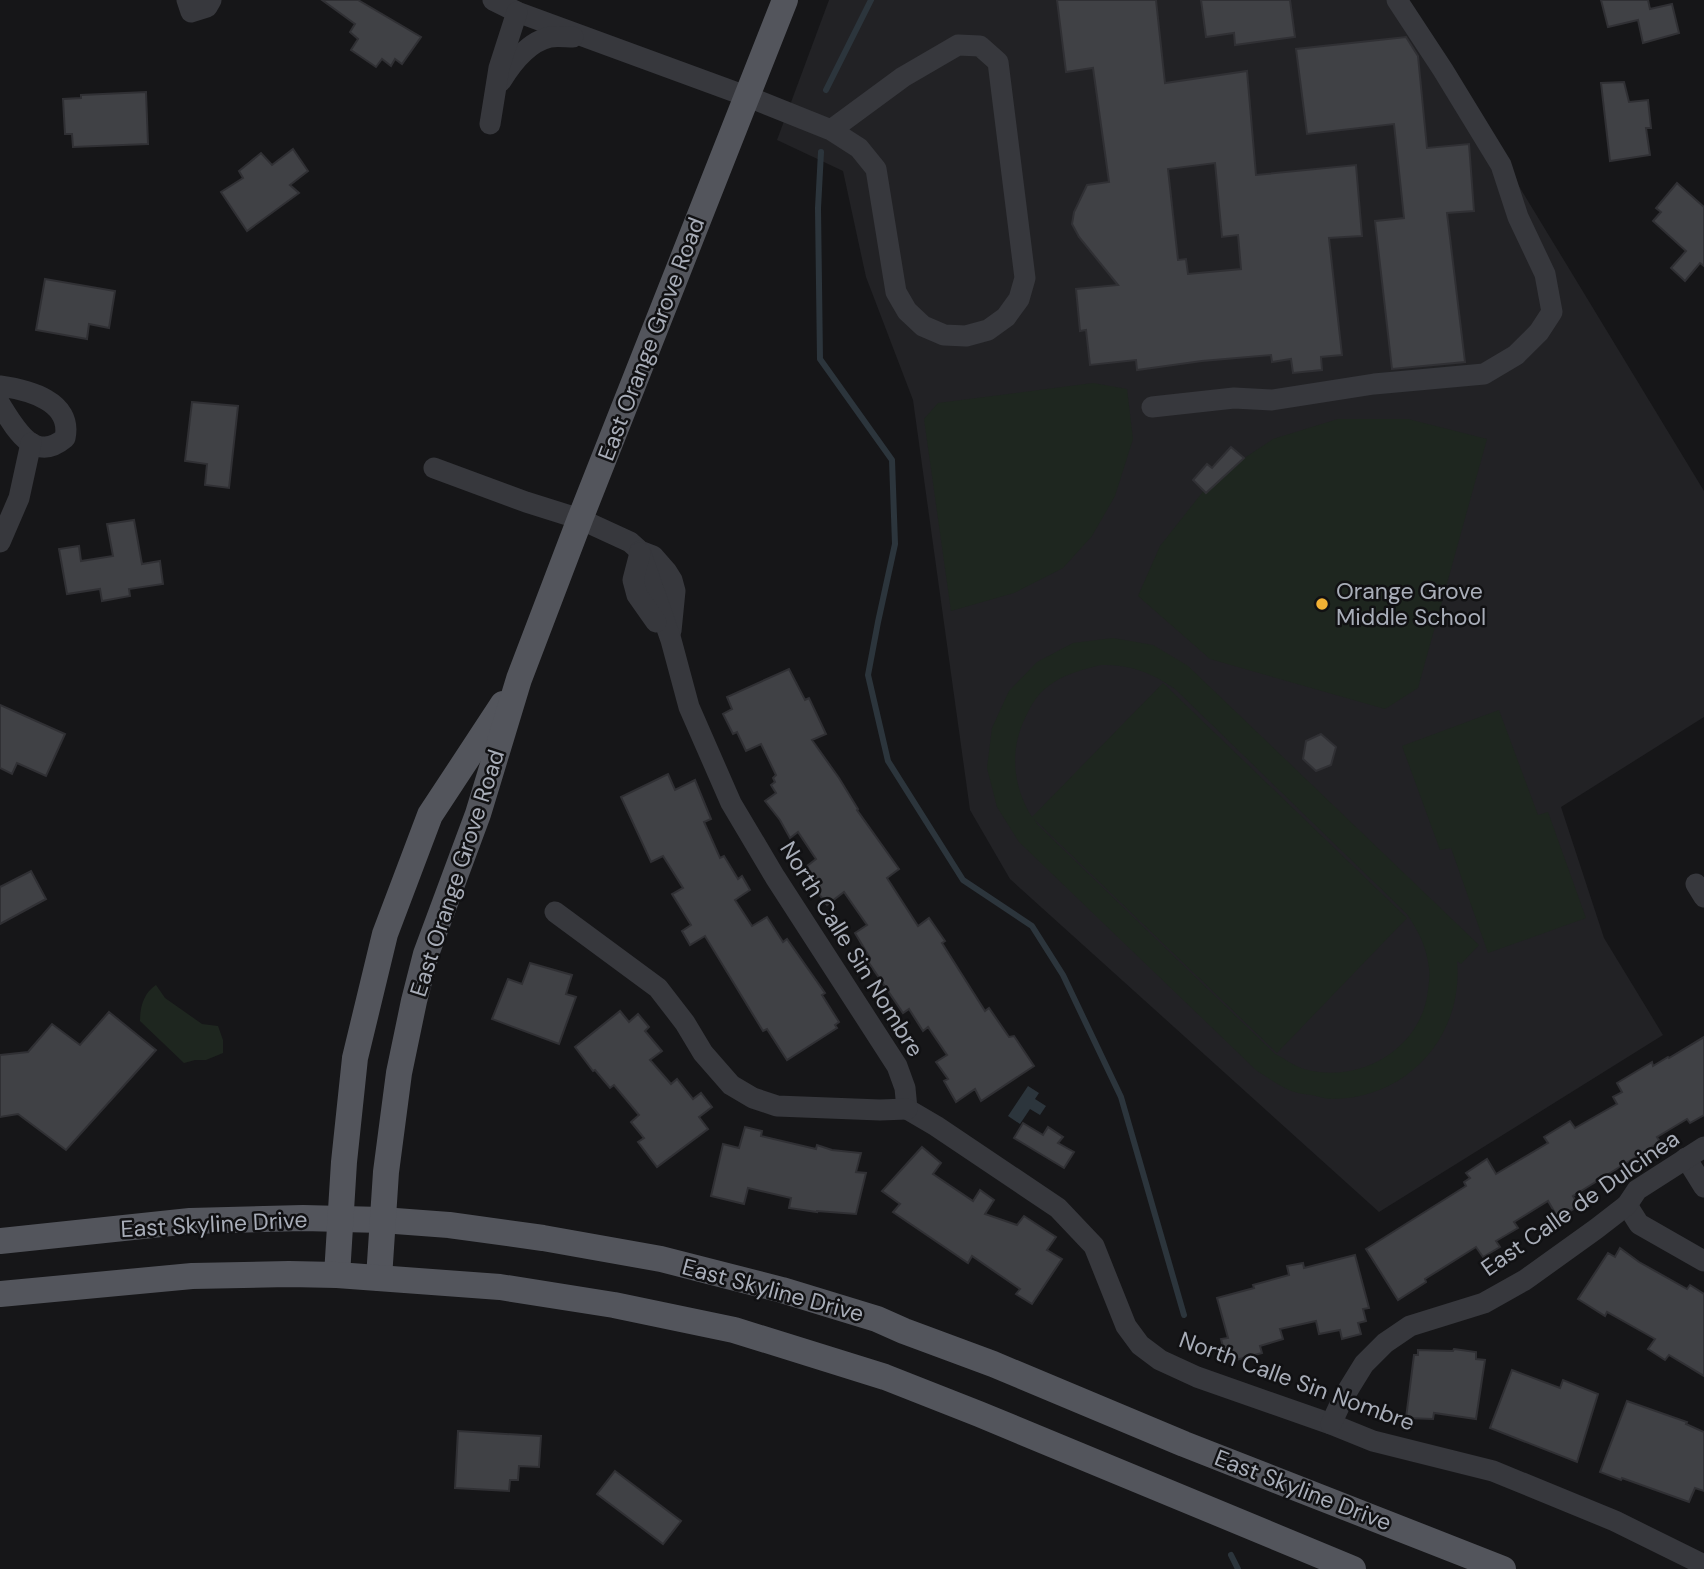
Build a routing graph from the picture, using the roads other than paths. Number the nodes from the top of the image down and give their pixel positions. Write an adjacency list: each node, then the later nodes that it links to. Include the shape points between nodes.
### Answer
1 (187, 0): 2 (street, via 191,12)
2 (211, 0)
3 (493, 0): 6 (street)
4 (785, 0): 9 (main road, East Orange Grove Road)
5 (1397, 0): 14 (street, via 1501,165 1545,274 1552,312 1516,355 1484,374 1272,400 1234,398)
6 (517, 12): 7 (street); 8 (street)
7 (583, 37): 8 (street, via 551,37 534,43 511,64); 9 (street)
8 (495, 92): 10 (street)
9 (746, 96): 11 (street); 17 (main road, East Orange Grove Road)
10 (490, 124)
11 (831, 130): 11 (street, via 958,45 980,46 998,62 1025,278 1019,299 1006,317 988,330 944,335 923,326 907,311 896,292 876,169 859,148)
12 (0, 386): 15 (street, via 43,398 64,417 67,428 60,443 50,447)
13 (0, 404): 15 (street, via 20,435)
14 (1152, 407)
15 (31, 443): 18 (street, via 19,498)
16 (434, 468): 17 (street, North Calle Sin Nombre)
17 (580, 519): 19 (street, North Calle Sin Nombre); 21 (main road, East Orange Grove Road)
18 (0, 542)
19 (640, 551): 20 (street, North Calle Sin Nombre, via 633,580 637,595); 20 (street, North Calle Sin Nombre, via 653,556 672,580)
20 (671, 640): 23 (street, North Calle Sin Nombre, via 688,707 731,803 897,1066)
21 (519, 679): 27 (main road, East Orange Grove Road, via 430,815 386,934 355,1058); 28 (main road, East Orange Grove Road, via 414,1001 398,1073)
22 (555, 912): 23 (street, via 658,988 703,1053 731,1085 753,1098 777,1106)
23 (907, 1109): 34 (street, North Calle Sin Nombre, via 1058,1208 1081,1231 1094,1246 1126,1326 1150,1353 1197,1377)
24 (1695, 1153): 25 (street); 26 (street, East Calle de Dulcinea, via 1637,1190)
25 (1704, 1187)
26 (1627, 1205): 30 (street, via 1639,1224); 34 (street, East Calle de Dulcinea, via 1525,1280 1483,1303 1410,1326 1385,1343 1364,1364)
27 (340, 1219): 28 (main road, East Skyline Drive); 29 (main road, East Skyline Drive, via 190,1221); 31 (main road, East Orange Grove Road)
28 (382, 1220): 32 (main road, East Orange Grove Road); 37 (main road, East Skyline Drive, via 543,1238 661,1259 877,1319)
29 (0, 1241)
30 (1704, 1261)
31 (337, 1275): 32 (main road); 33 (main road, via 192,1276)
32 (379, 1278): 36 (main road, via 500,1287 734,1330 885,1377)
33 (0, 1294)
34 (1331, 1424): 35 (street, North Calle Sin Nombre, via 1373,1441 1493,1471 1615,1521)
35 (1704, 1565)
36 (1353, 1569)
37 (1503, 1569)

